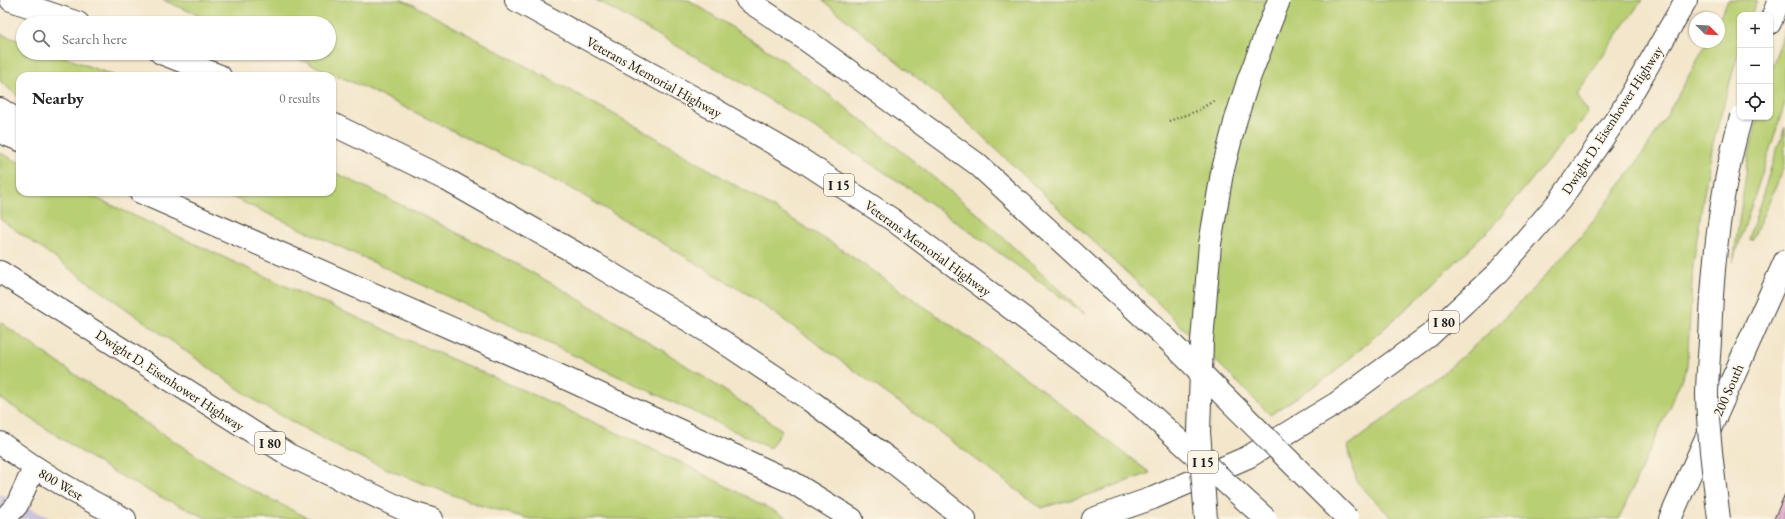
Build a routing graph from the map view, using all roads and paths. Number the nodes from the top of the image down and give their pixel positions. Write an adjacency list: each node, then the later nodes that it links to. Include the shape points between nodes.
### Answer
1 (11, 0): 8 (main road)
2 (516, 0): 32 (main road, Veterans Memorial Highway / I 15, bridge, via 797,157 893,220 1140,405)
3 (747, 0): 33 (main road, bridge, via 977,164 1167,339)
4 (1279, 0): 31 (main road, bridge, via 1236,119 1222,173 1210,244 1202,341 1199,432)
5 (1686, 0): 30 (main road, Dwight D. Eisenhower Highway / I 80, via 1621,112 1560,200 1498,272 1430,335 1337,403 1248,457 1153,498)
6 (1779, 0): 7 (main road)
7 (1773, 15)
8 (58, 16)
9 (179, 60): 10 (main road)
10 (210, 72)
11 (0, 109): 12 (main road)
12 (16, 119)
13 (1740, 120): 35 (main road, bridge, via 1725,184 1716,242 1710,314 1707,396)
14 (336, 126): 29 (main road, via 447,180 720,339 889,458)
15 (0, 132): 16 (main road)
16 (16, 138)
17 (149, 196): 19 (main road)
18 (155, 196): 19 (main road)
19 (189, 213): 28 (main road, via 556,374 792,482)
20 (1785, 261): 22 (main road, 200 South)
21 (0, 272): 27 (main road, Dwight D. Eisenhower Highway / I 80, via 289,455 409,512)
22 (1777, 299): 34 (main road, 200 South)
23 (0, 443): 24 (main road, 800 West)
24 (34, 468): 25 (main road, via 17,505); 26 (main road, 800 West)
25 (4, 519)
26 (125, 519)
27 (432, 519)
28 (852, 519)
29 (965, 519)
30 (1093, 519)
31 (1206, 519)
32 (1266, 519)
33 (1348, 519)
34 (1670, 519)
35 (1719, 519)

